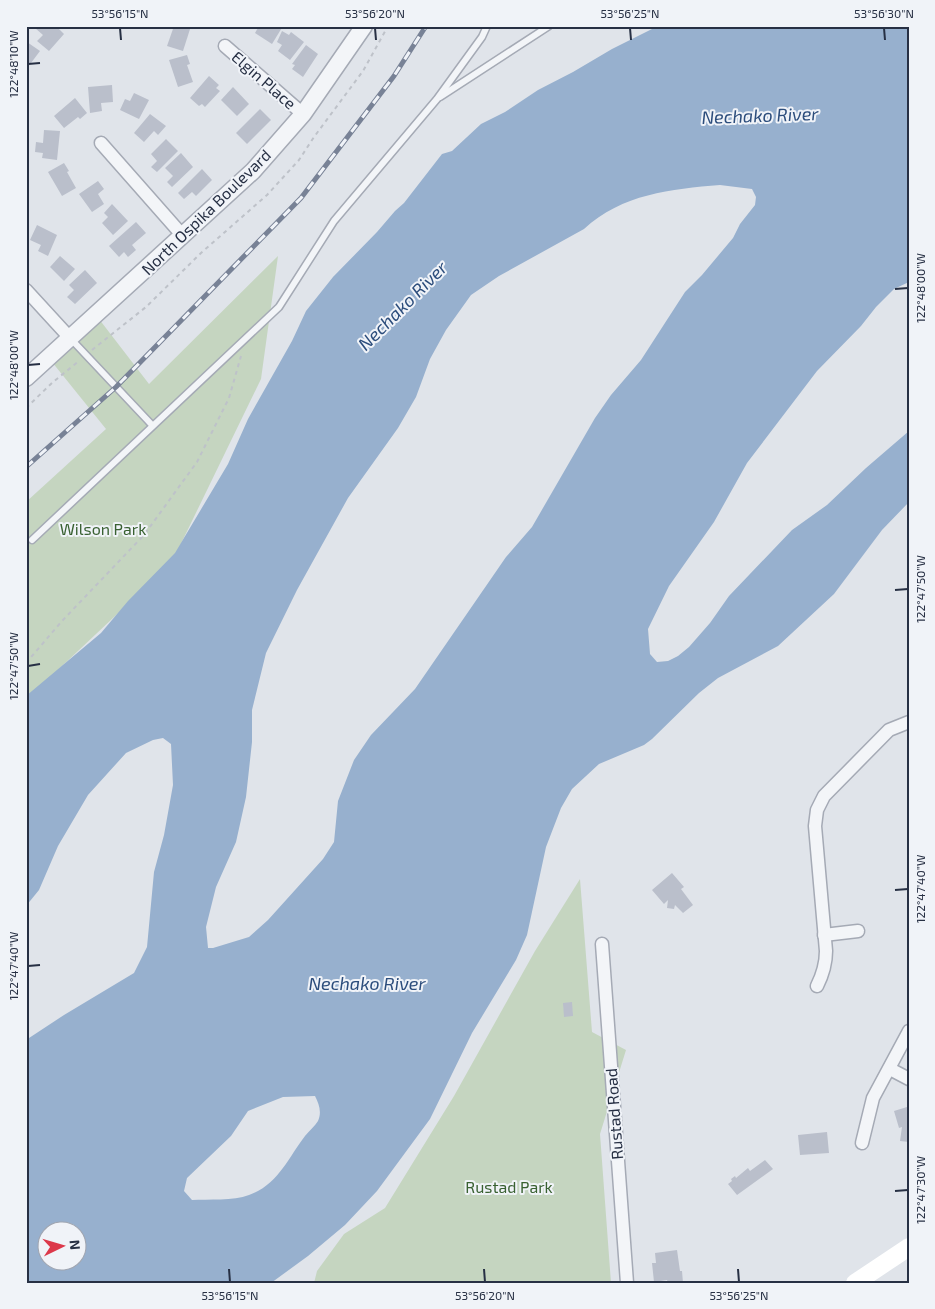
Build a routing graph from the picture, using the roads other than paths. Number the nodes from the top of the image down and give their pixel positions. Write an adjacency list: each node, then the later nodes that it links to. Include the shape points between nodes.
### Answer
1 (364, 26): 6 (street, North Ospika Boulevard)
2 (487, 26): 5 (lane)
3 (549, 26): 5 (lane)
4 (225, 46): 6 (street, Elgin Place)
5 (437, 99): 12 (lane, via 334,221 280,307)
6 (303, 114): 8 (street, North Ospika Boulevard, via 253,170)
7 (101, 143): 8 (street)
8 (183, 236): 10 (street, North Ospika Boulevard)
9 (26, 290): 10 (street)
10 (70, 338): 11 (street, North Ospika Boulevard); 12 (lane)
11 (26, 378)
12 (152, 425): 13 (lane)
13 (32, 540)
14 (909, 722): 16 (street, via 889,730 824,796 817,810 815,826)
15 (858, 931): 16 (street)
16 (824, 935): 18 (street, via 826,962)
17 (602, 944): 24 (street, Rustad Road)
18 (817, 986)
19 (909, 1031): 20 (street)
20 (890, 1068): 21 (street); 22 (street, via 873,1098)
21 (909, 1079)
22 (862, 1143)
23 (909, 1247): 25 (main road)
24 (627, 1283)
25 (855, 1283)

